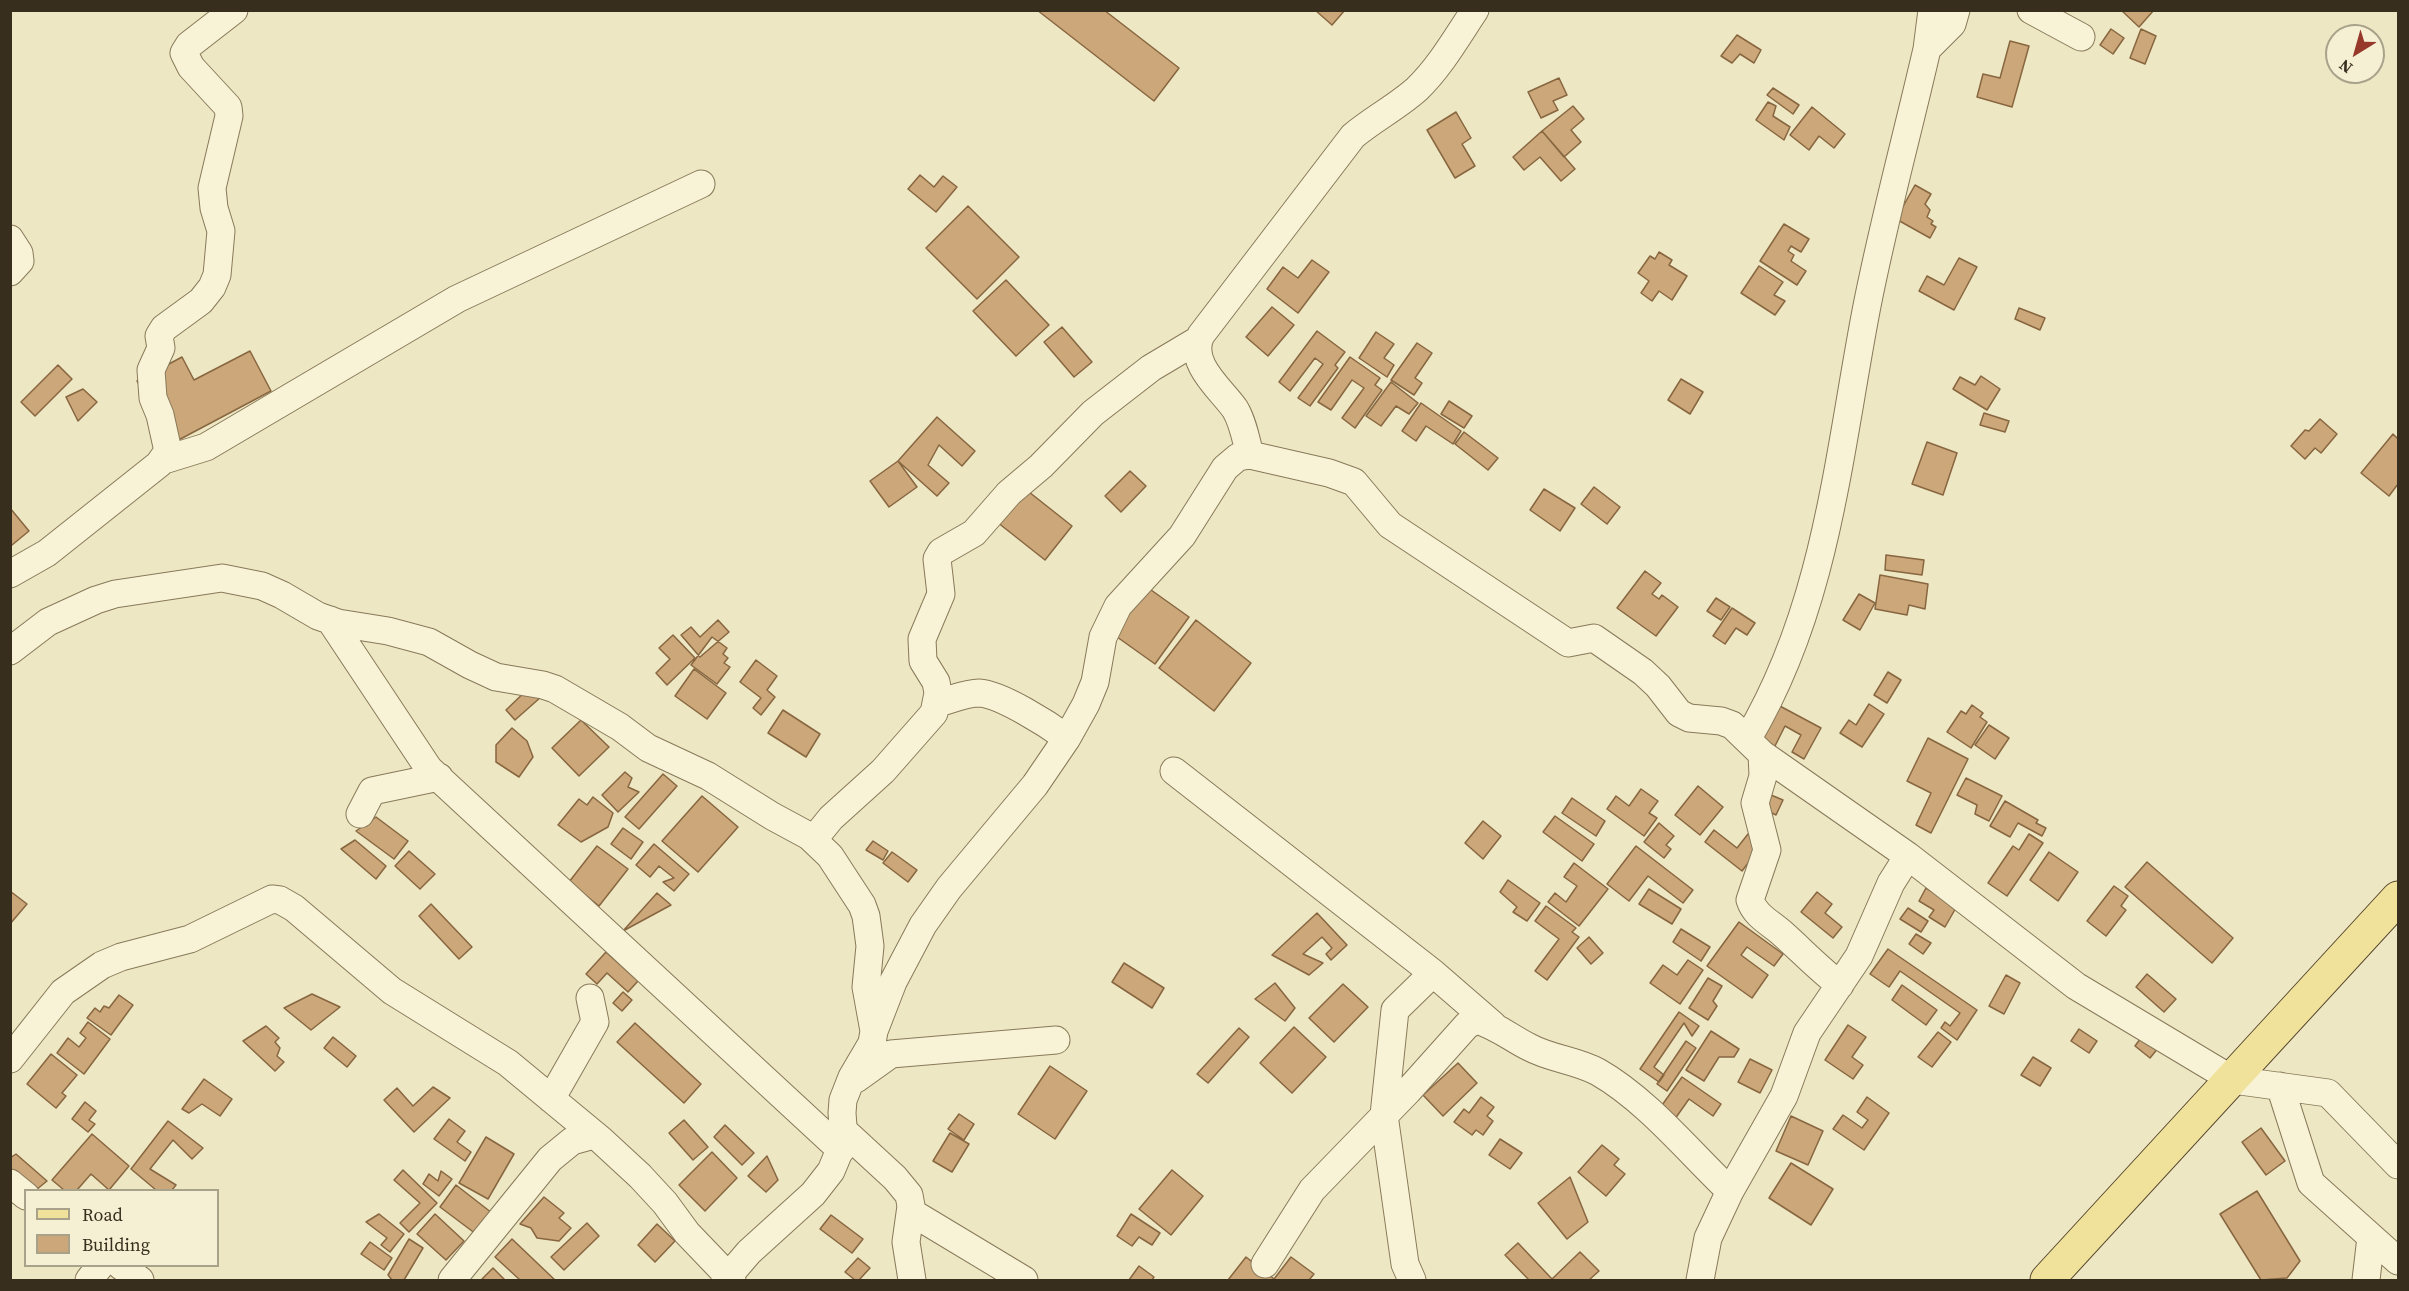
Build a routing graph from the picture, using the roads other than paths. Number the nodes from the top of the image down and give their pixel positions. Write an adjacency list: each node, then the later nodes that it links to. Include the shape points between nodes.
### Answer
1 (234, 10): 11 (street, via 184,53 199,77 228,107 229,116 212,188 221,231 218,275 201,301 164,328 159,336 161,348 151,370 153,398 168,451)
2 (1475, 10): 9 (street, via 1418,88 1353,136)
3 (2031, 10): 5 (street)
4 (1954, 14): 17 (street, via 1927,49 1869,294 1830,513 1807,606)
5 (2081, 38)
6 (700, 184): 11 (street, via 457,299 206,447)
7 (10, 239): 8 (street, via 20,261)
8 (10, 272)
9 (1198, 340): 10 (street, via 1203,366 1240,419); 15 (street, via 1151,368 1093,413 974,533 939,554 941,594 922,639 923,661 936,682)
10 (1250, 454): 16 (street, via 1238,457 1225,468 1182,536 1118,606 1103,637 1095,682); 17 (street, via 1354,482 1390,525 1489,592 1568,643 1594,638 1643,672 1683,716 1727,722)
11 (164, 460): 12 (street, via 47,553)
12 (10, 574)
13 (330, 620): 14 (street, via 262,586 222,578 201,580 96,600 48,621); 19 (street, via 429,769); 21 (street, via 420,639 496,677 555,689 643,745 708,776)
14 (10, 651)
15 (937, 703): 16 (street, via 977,693 991,696); 21 (street, via 934,713 903,749)
16 (1067, 738): 28 (street, via 1035,786 923,925 893,982)
17 (1755, 746): 22 (street); 25 (street, via 1763,776 1755,803 1767,850 1750,900 1761,916)
18 (1174, 771): 24 (street)
19 (439, 777): 20 (street, via 372,791); 37 (street)
20 (360, 814)
21 (814, 839): 28 (street, via 844,875 866,916 870,946 867,987)
22 (1908, 856): 25 (street, via 1891,883 1862,951); 31 (street, via 2076,986)
23 (2398, 898): 31 (main road)
24 (1433, 973): 27 (street); 35 (street, via 1395,1010)
25 (1840, 985): 40 (street, via 1811,1026 1784,1096)
26 (590, 998): 34 (street, via 595,1022)
27 (1493, 1025): 35 (street, via 1477,1020 1467,1025); 40 (street, via 1529,1047 1597,1071 1623,1088)
28 (874, 1031): 32 (street, via 872,1043)
29 (1056, 1040): 32 (street, via 891,1054)
30 (10, 1059): 34 (street, via 63,992 92,971 121,957 190,939 265,902 280,900 401,998 508,1063)
31 (2233, 1080): 33 (street); 56 (main road)
32 (850, 1083): 37 (street, via 842,1107)
33 (2280, 1086): 38 (street, via 2328,1093); 43 (street, via 2311,1183)
34 (551, 1099): 36 (street)
35 (1384, 1115): 45 (street, via 1312,1190); 54 (street, via 1405,1264)
36 (594, 1134): 48 (street, via 665,1203); 51 (street, via 572,1141 545,1164)
37 (843, 1140): 42 (street, via 906,1190); 48 (street, via 831,1171 813,1194 749,1252)
38 (2398, 1165)
39 (10, 1183): 41 (street)
40 (1730, 1191): 55 (street, via 1708,1238)
41 (24, 1194)
42 (911, 1212): 52 (street, via 906,1242); 53 (street)
43 (2371, 1237): 44 (street); 57 (street)
44 (2398, 1261)
45 (1265, 1264)
46 (99, 1267): 49 (street)
47 (122, 1267): 50 (street)
48 (728, 1279)
49 (89, 1281)
50 (140, 1281)
51 (452, 1281)
52 (912, 1281)
53 (1023, 1281)
54 (1412, 1281)
55 (1700, 1281)
56 (2047, 1281)
57 (2366, 1281)

